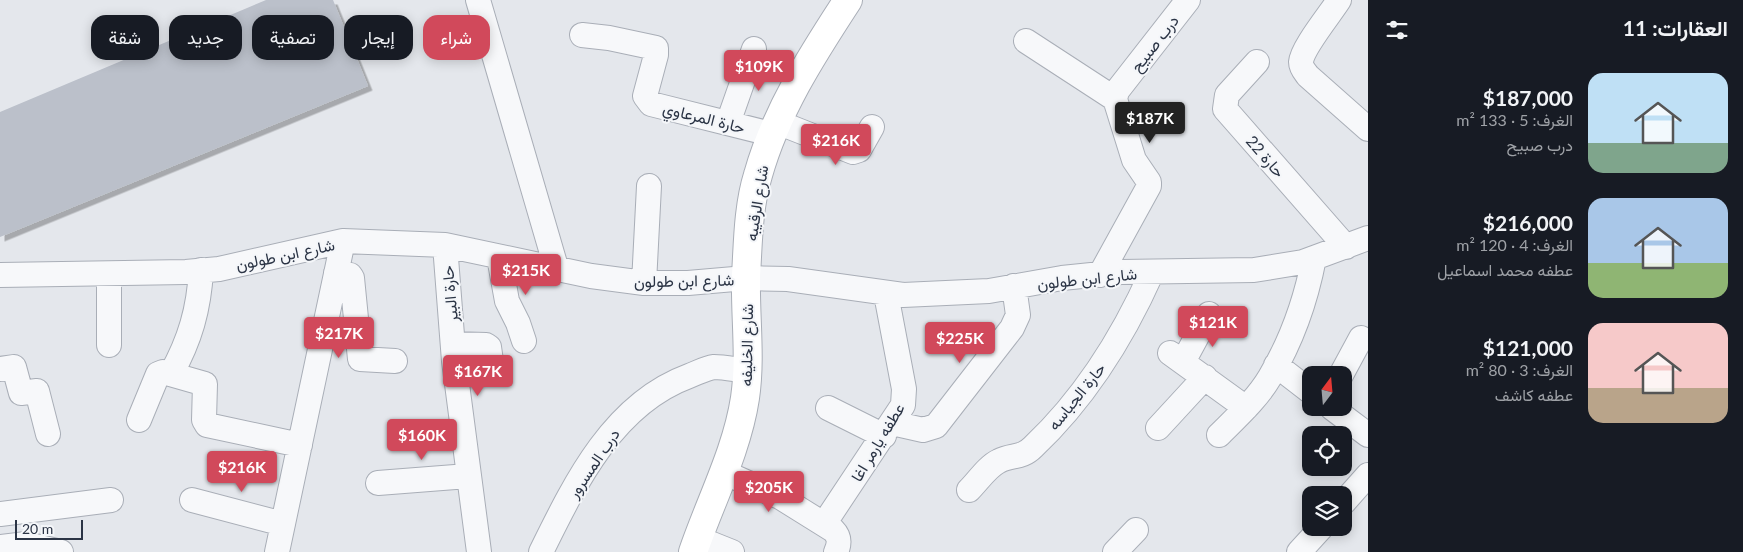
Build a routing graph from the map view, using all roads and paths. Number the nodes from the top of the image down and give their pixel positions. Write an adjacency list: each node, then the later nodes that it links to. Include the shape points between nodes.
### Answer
1 (478, 0): 21 (street)
2 (848, 0): 12 (street, شارع الرقيبه, via 809,60)
3 (1188, 0): 9 (street, درب صبيح)
4 (1339, 0): 13 (street, via 1301,61 1308,76)
5 (582, 35): 10 (street, حارة المرعاوي, via 653,46 657,51 645,96 649,102)
6 (1026, 41): 9 (street)
7 (754, 49): 10 (street)
8 (1257, 62): 18 (street, حارة 22, via 1227,95 1225,109)
9 (1115, 98): 27 (street, via 1134,160 1149,186)
10 (728, 123): 12 (street, حارة المرعاوي)
11 (872, 127): 12 (street, حارة المرعاوي, via 859,150 853,152)
12 (774, 128): 28 (street, شارع الرقيبه, via 757,176 750,215)
13 (1368, 129)
14 (649, 186): 29 (street)
15 (1368, 238): 18 (street, شارع ابن طولون)
16 (343, 241): 17 (street, شارع ابن طولون); 22 (street, شارع ابن طولون); 24 (street)
17 (445, 245): 19 (street, شارع ابن طولون); 35 (street, حارة البير)
18 (1346, 246): 20 (street, شارع ابن طولون)
19 (499, 257): 21 (street, شارع ابن طولون); 34 (street, via 507,301)
20 (1314, 258): 23 (street, شارع ابن طولون, via 1254,270); 38 (street, via 1308,293)
21 (556, 267): 29 (street, شارع ابن طولون, via 591,276)
22 (201, 270): 25 (street, شارع ابن طولون); 43 (street, via 200,298 194,325)
23 (1152, 272): 27 (street, شارع ابن طولون); 60 (street, حارة الجباسه, via 1118,342 1079,396 1033,447 1022,456 997,461)
24 (336, 273): 37 (street, via 352,278 360,360); 55 (street)
25 (108, 274): 26 (street, شارع ابن طولون); 36 (street)
26 (0, 275)
27 (1100, 275): 30 (street, شارع ابن طولون)
28 (746, 278): 29 (street, شارع ابن طولون, via 688,283); 31 (street, شارع ابن طولون, via 788,279); 42 (street, شارع الخليفه)
29 (644, 282)
30 (1014, 286): 31 (street, شارع ابن طولون, via 942,294); 51 (street, via 1018,316 1012,328 936,426 923,430)
31 (886, 294): 51 (street, عطفه يارمر اغا, via 904,389 903,405)
32 (1209, 314): 44 (street, via 1177,358)
33 (1361, 338): 39 (street)
34 (524, 341)
35 (453, 344): 40 (street, via 486,345); 58 (street, حارة البير)
36 (109, 345)
37 (395, 361)
38 (1276, 365): 45 (street); 47 (street)
39 (1346, 366)
40 (492, 368)
41 (0, 369): 52 (street, via 14,367 21,393 37,391)
42 (748, 371): 56 (street, شارع الخليفه, via 738,428); 74 (street, درب المسرور, via 713,367 671,383 634,408 604,441)
43 (172, 374): 49 (street, via 158,374); 55 (street, via 205,386 204,420 207,426)
44 (1205, 377): 47 (street); 50 (street)
45 (1302, 385)
46 (828, 408): 51 (street)
47 (1246, 408): 53 (street)
48 (1343, 416): 54 (street)
49 (140, 420)
50 (1158, 428)
51 (888, 430): 66 (street, عطفه يارمر اغا)
52 (48, 434)
53 (1219, 435)
54 (1368, 435)
55 (300, 445): 65 (street)
56 (723, 472): 66 (street, via 780,497); 69 (street, شارع الخليفه)
57 (1368, 475): 61 (street)
58 (468, 476): 59 (street); 73 (street, حارة البير)
59 (378, 483)
60 (969, 490)
61 (1352, 493)
62 (111, 500): 64 (street)
63 (192, 500): 65 (street)
64 (0, 514)
65 (283, 524): 72 (street)
66 (824, 524): 76 (street, via 838,535)
67 (1136, 530): 77 (street)
68 (1314, 536): 78 (street)
69 (695, 545): 75 (street)
70 (11, 548): 71 (street, via 26,544)
71 (61, 552)
72 (277, 552)
73 (479, 552)
74 (541, 552)
75 (732, 552)
76 (836, 552)
77 (1115, 552)
78 (1299, 552)

